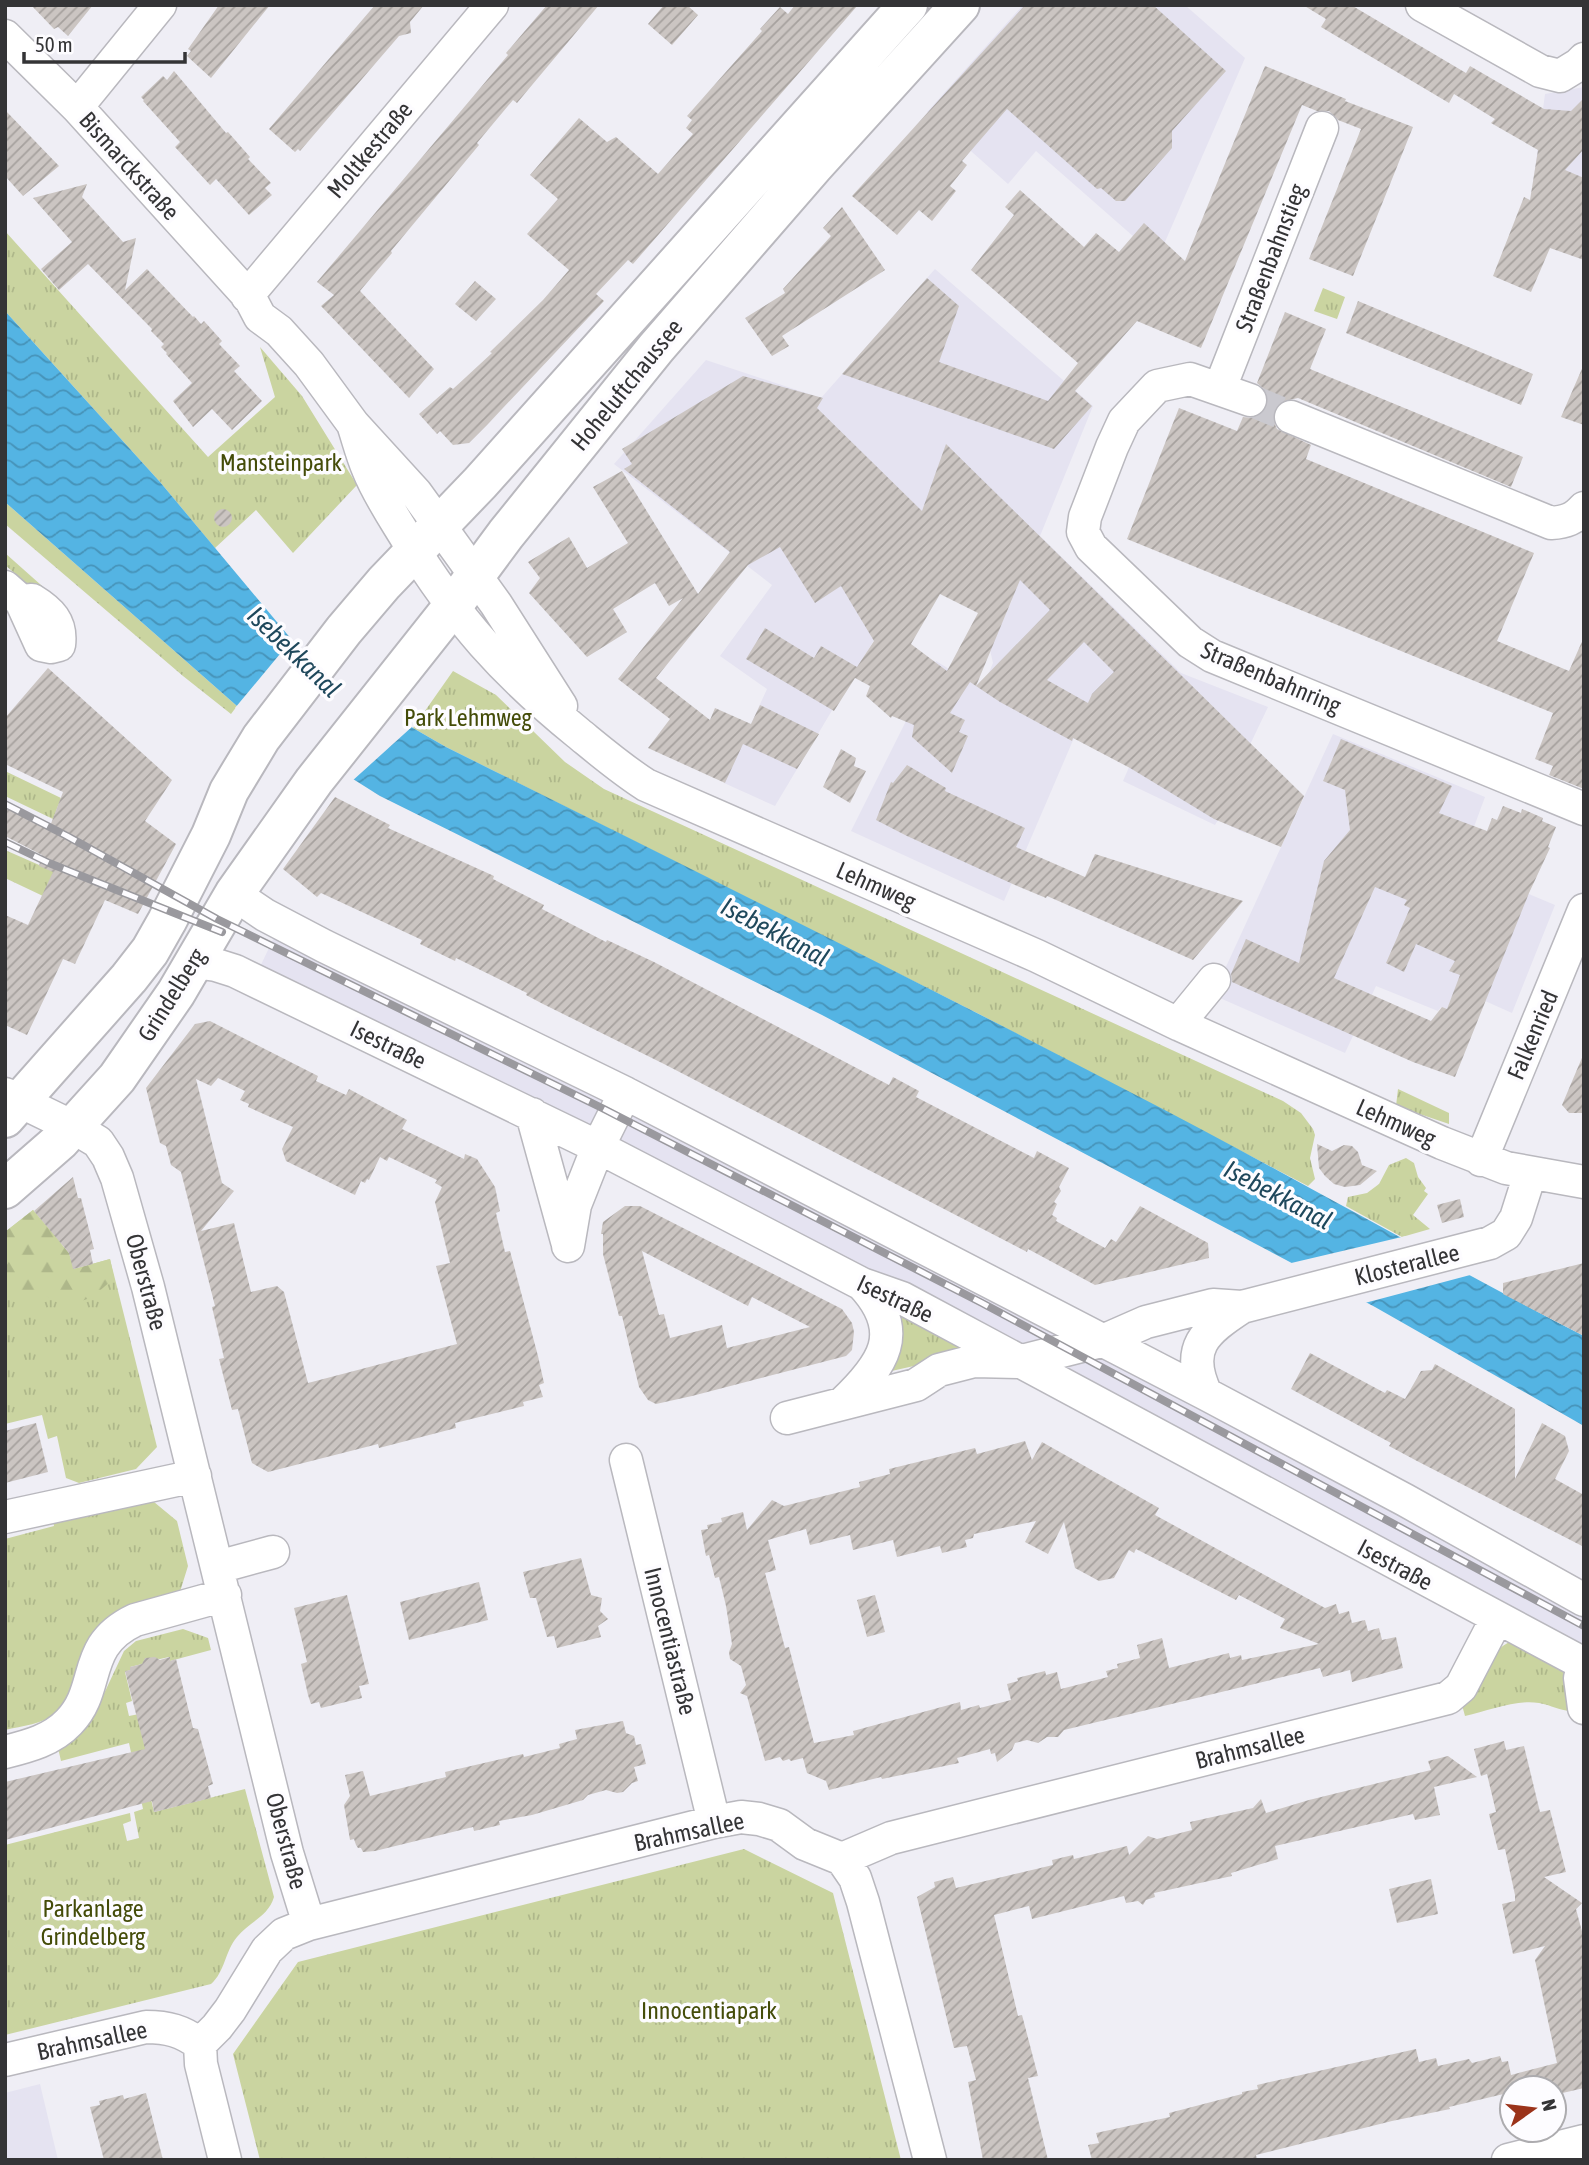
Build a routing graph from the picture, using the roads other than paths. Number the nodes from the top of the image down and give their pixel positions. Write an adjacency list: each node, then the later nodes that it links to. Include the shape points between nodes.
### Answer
1 (160, 5): 8 (street)
2 (492, 5): 10 (street, Moltkestraße)
3 (908, 5): 15 (main road, Hoheluftchaussee)
4 (960, 5): 16 (main road, Hoheluftchaussee, via 656,348)
5 (1422, 5): 7 (street, via 1540,71 1560,76)
6 (5, 36): 8 (street, Bismarckstraße)
7 (1584, 59)
8 (77, 107): 10 (street, Bismarckstraße)
9 (1322, 128): 11 (street, Straßenbahnstieg)
10 (249, 297): 15 (street, Bismarckstraße, via 260,317 309,364 353,424 384,501)
11 (1220, 388): 12 (street, Straßenbahnring); 21 (street, Straßenbahnring, via 1190,379 1157,386 1124,421 1085,517 1083,532 1091,547 1190,642 1212,656)
12 (1250, 400)
13 (1291, 417): 14 (street, via 1551,523 1575,517)
14 (1584, 508)
15 (427, 538): 16 (street, Lehmweg); 17 (street, Lehmweg); 19 (main road, Hoheluftchaussee, via 332,646)
16 (474, 575): 17 (main road, Hoheluftchaussee); 18 (street, Lehmweg)
17 (452, 607): 18 (street, Lehmweg, via 507,671); 20 (main road, Hoheluftchaussee)
18 (582, 736): 26 (street, Lehmweg, via 622,769 665,794 1037,956)
19 (261, 738): 28 (main road, Grindelberg, via 229,791 150,951)
20 (314, 781): 22 (main road, Grindelberg)
21 (1584, 809)
22 (234, 894): 24 (main road, Grindelberg); 27 (street, via 324,946)
23 (1584, 910): 31 (street, Falkenried)
24 (193, 962): 28 (main road, Grindelberg, via 117,1078); 29 (street, Isestraße, via 235,971)
25 (1214, 980): 26 (street)
26 (1178, 1024): 31 (street, Lehmweg)
27 (625, 1093): 30 (street); 37 (street)
28 (31, 1111): 34 (main road, Grindelberg); 43 (street, Oberstraße, via 92,1138 103,1148 117,1178)
29 (532, 1114): 30 (street, Isestraße); 30 (street, via 568,1246 575,1205)
30 (598, 1147): 35 (street, Isestraße)
31 (1481, 1160): 32 (street, Lehmweg)
32 (1530, 1174): 33 (street, Lehmweg); 36 (street, Klosterallee, via 1516,1218 1506,1234 1490,1243)
33 (1584, 1182)
34 (5, 1188)
35 (862, 1284): 38 (street, Isestraße, via 902,1298); 40 (street, via 883,1312 884,1351 865,1382)
36 (1230, 1315): 37 (street, Klosterallee, via 1213,1305 1146,1322); 39 (street, via 1204,1338 1196,1360)
37 (1105, 1340): 38 (street, Klosterallee); 39 (street)
38 (1018, 1362): 40 (street, Klosterallee, via 994,1378 940,1390 916,1385); 48 (street, Isestraße)
39 (1206, 1394): 47 (street)
40 (843, 1403): 41 (street, Klosterallee)
41 (787, 1418)
42 (626, 1460): 52 (street, Innocentiastraße)
43 (195, 1476): 44 (street); 46 (street, Oberstraße)
44 (5, 1517)
45 (273, 1552): 46 (street)
46 (221, 1581): 51 (street, via 110,1634 71,1721 46,1740); 54 (street, Oberstraße, via 287,1853)
47 (1584, 1600)
48 (1497, 1618): 49 (street, Isestraße); 53 (street, Brahmsallee, via 1461,1687 1448,1698 891,1838)
49 (1584, 1665): 50 (street, via 1580,1678)
50 (1584, 1708)
51 (5, 1752)
52 (714, 1822): 53 (street, Brahmsallee, via 741,1817 769,1822); 54 (street, Brahmsallee)
53 (842, 1859): 59 (street, via 863,1902)
54 (309, 1924): 55 (street, Brahmsallee, via 284,1934 267,1950 230,2010)
55 (201, 2044): 56 (street, Brahmsallee, via 166,2027 146,2027); 58 (street, via 201,2064)
56 (5, 2060)
57 (1584, 2141): 60 (street)
58 (225, 2160)
59 (930, 2160)
60 (1508, 2160)

